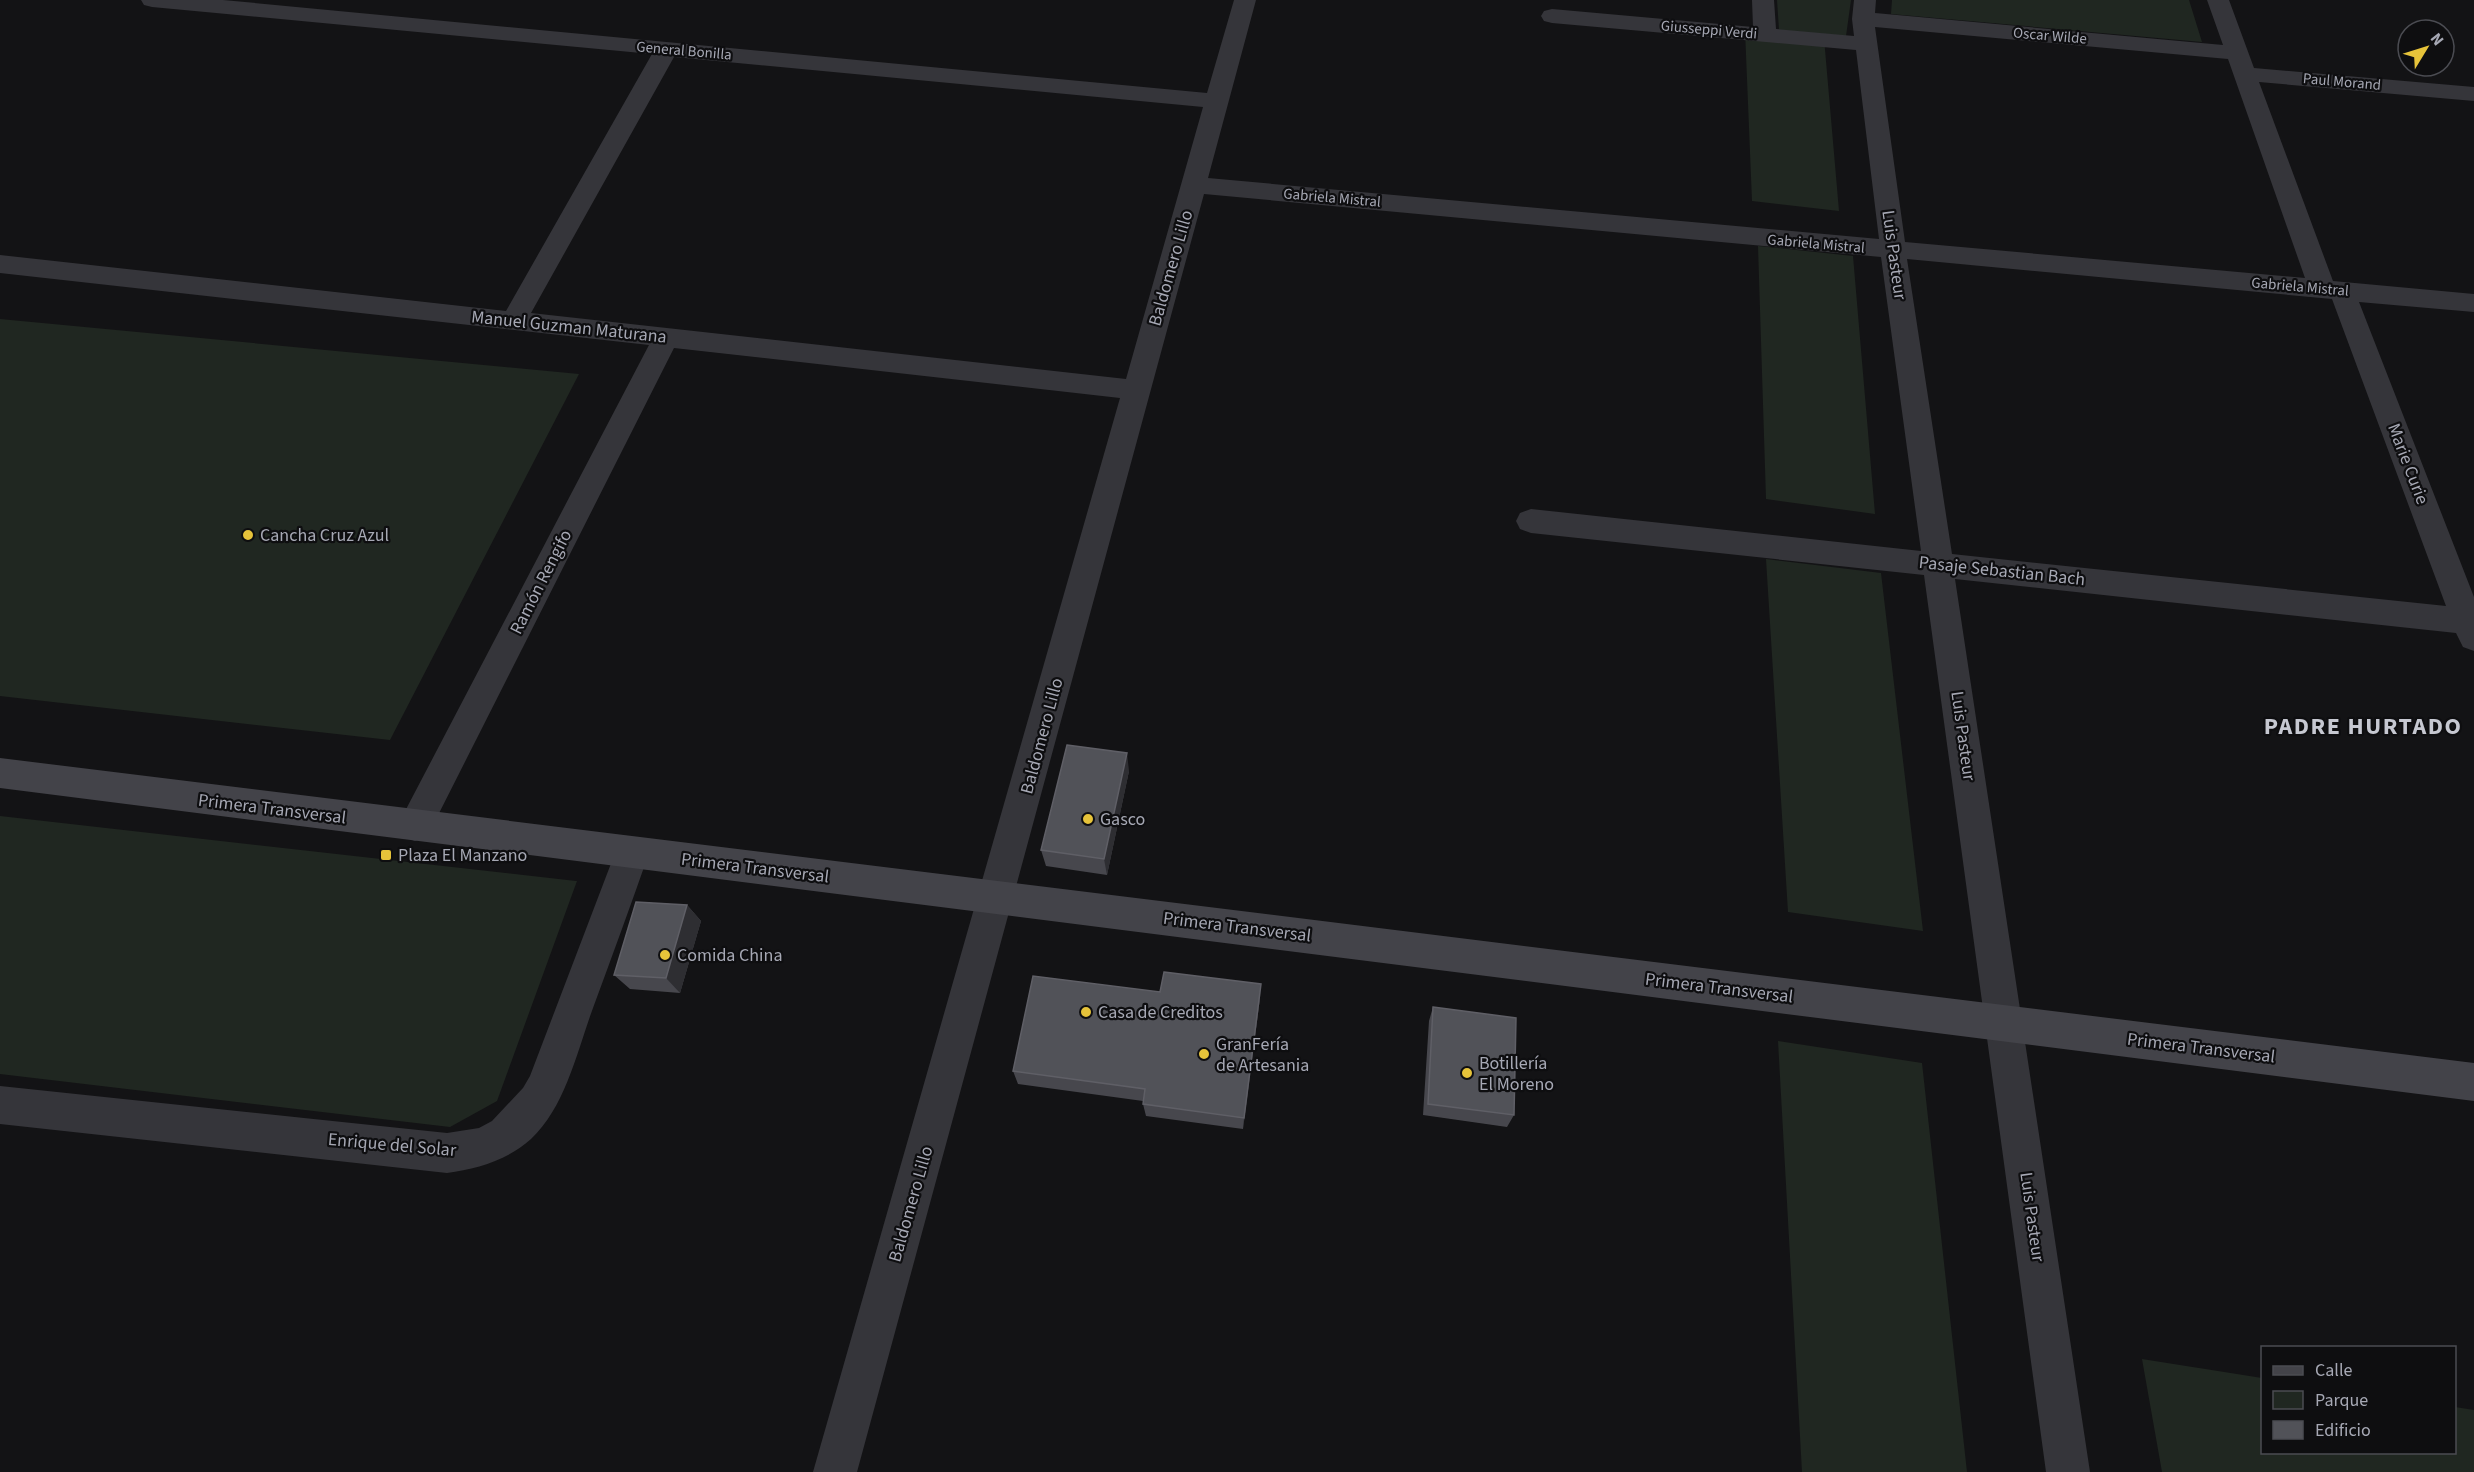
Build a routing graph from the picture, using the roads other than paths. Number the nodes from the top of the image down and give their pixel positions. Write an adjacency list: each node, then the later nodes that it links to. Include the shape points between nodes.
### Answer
1 (152, 0): 9 (street, General Bonilla)
2 (1245, 0): 12 (street, Baldomero Lillo)
3 (1762, 0): 7 (street)
4 (2218, 0): 10 (street, Marie Curie)
5 (1864, 9): 8 (street, Luis Pasteur); 10 (street, Oscar Wilde)
6 (1552, 16): 7 (street, Giusseppi Verdi)
7 (1765, 35): 8 (street, Giusseppi Verdi)
8 (1866, 44): 14 (street, Luis Pasteur)
9 (667, 49): 12 (street, General Bonilla); 18 (street)
10 (2242, 63): 11 (street, Paul Morand); 16 (street, Marie Curie, via 2316,274)
11 (2474, 94)
12 (1217, 101): 13 (street, Baldomero Lillo)
13 (1194, 185): 14 (street, Gabriela Mistral); 20 (street, Baldomero Lillo)
14 (1893, 251): 16 (street, Gabriela Mistral); 22 (street, Luis Pasteur)
15 (0, 264): 18 (street, Manuel Guzman Maturana)
16 (2333, 290): 17 (street, Gabriela Mistral); 23 (street, Marie Curie)
17 (2474, 303)
18 (514, 320): 19 (street, Manuel Guzman Maturana)
19 (666, 338): 20 (street, Manuel Guzman Maturana); 25 (street, Ramón Rengifo)
20 (1137, 390): 27 (street, Baldomero Lillo)
21 (1531, 521): 22 (street, Pasaje Sebastian Bach)
22 (1938, 564): 23 (street, Pasaje Sebastian Bach); 28 (street, Luis Pasteur)
23 (2472, 627)
24 (0, 773): 25 (main road, Primera Transversal)
25 (415, 826): 26 (main road, Primera Transversal)
26 (632, 853): 27 (main road, Primera Transversal); 30 (street, Enrique del Solar, via 545,1087 523,1122 487,1146 447,1153)
27 (997, 897): 28 (main road, Primera Transversal); 31 (street, Baldomero Lillo)
28 (2004, 1024): 29 (main road, Primera Transversal); 32 (street, Luis Pasteur)
29 (2474, 1082)
30 (0, 1105)
31 (835, 1472)
32 (2068, 1472)

